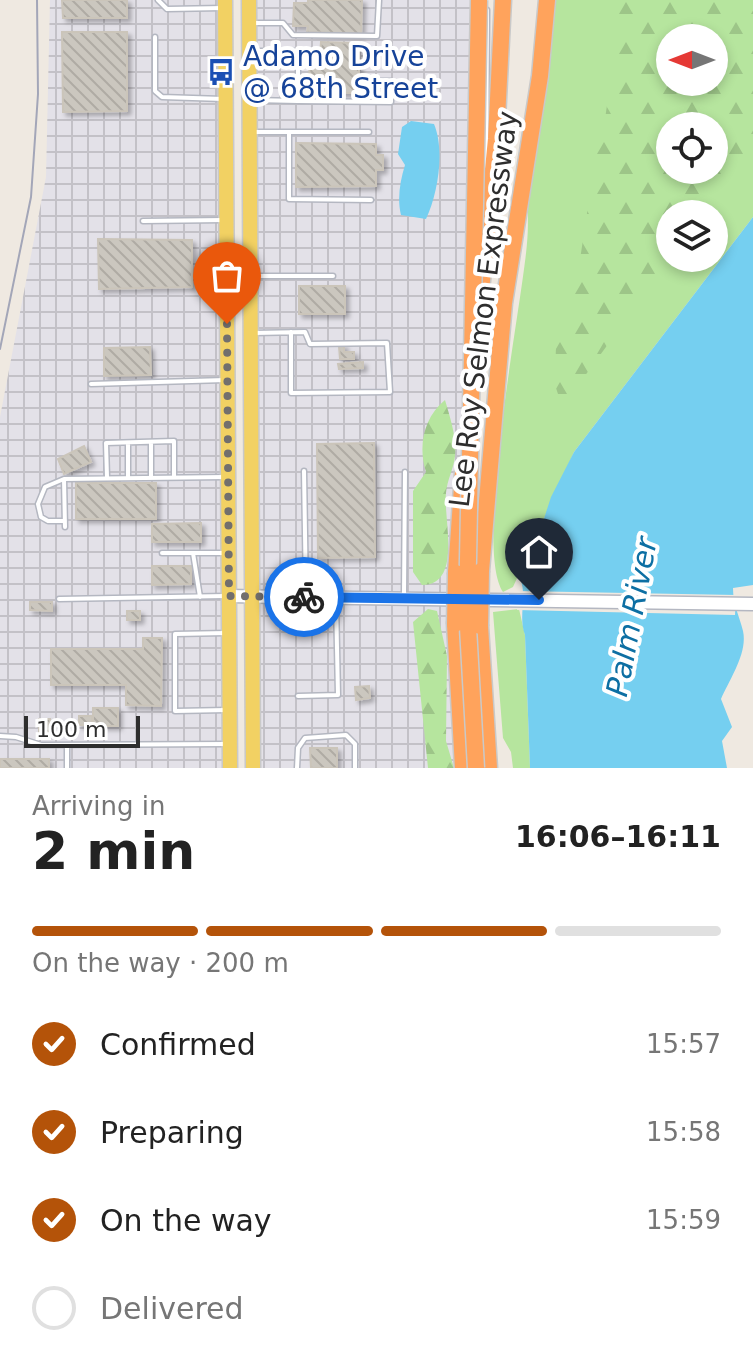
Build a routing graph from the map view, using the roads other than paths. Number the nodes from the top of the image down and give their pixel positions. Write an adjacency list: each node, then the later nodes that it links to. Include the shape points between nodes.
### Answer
1 (158, 0): 8 (lane, via 167,9)
2 (249, 0): 9 (main road)
3 (379, 0): 9 (lane, via 377,36 293,35 283,23)
4 (479, 0): 64 (highway, bridge, via 467,610)
5 (487, 0): 22 (lane)
6 (503, 0): 22 (highway, Lee Roy Selmon Expressway, via 499,110)
7 (547, 0): 65 (highway, Lee Roy Selmon Expressway, bridge, via 504,303 481,571)
8 (225, 4): 13 (main road)
9 (249, 23): 11 (main road)
10 (155, 37): 13 (lane, via 155,91 162,97)
11 (249, 51): 14 (main road); 15 (lane, via 298,51)
12 (366, 81): 15 (lane, via 391,81 391,102)
13 (226, 99): 14 (main road); 20 (main road)
14 (249, 100): 15 (lane); 16 (main road)
15 (298, 101)
16 (250, 132): 17 (lane); 23 (main road)
17 (289, 132): 18 (lane); 19 (lane, via 289,199)
18 (369, 132)
19 (371, 200)
20 (226, 220): 21 (lane); 27 (main road)
21 (143, 221)
22 (484, 254): 63 (highway, Lee Roy Selmon Expressway, bridge, via 456,573)
23 (251, 276): 24 (lane); 26 (main road)
24 (333, 276)
25 (291, 332): 25 (lane, via 305,332 310,344 387,343 390,392 291,393); 26 (lane)
26 (251, 333): 28 (main road)
27 (227, 350): 28 (main road); 29 (main road)
28 (251, 350): 45 (main road)
29 (227, 380): 30 (lane); 39 (main road)
30 (91, 384)
31 (128, 442): 32 (lane); 36 (lane, via 106,443); 37 (lane)
32 (151, 442): 35 (lane, via 174,441); 38 (lane)
33 (304, 471): 47 (lane)
34 (405, 472): 49 (lane)
35 (174, 476): 38 (lane); 39 (lane)
36 (107, 477): 37 (lane); 40 (lane)
37 (128, 477): 38 (lane)
38 (151, 477)
39 (227, 477): 43 (main road)
40 (64, 479): 40 (lane, via 65,524 41,517 38,504 45,487)
41 (162, 553): 42 (lane)
42 (193, 553): 43 (lane); 46 (lane)
43 (229, 553): 44 (main road)
44 (229, 596): 45 (street); 46 (lane); 52 (main road)
45 (252, 596): 47 (street); 60 (main road)
46 (200, 597): 50 (lane)
47 (306, 597): 48 (street)
48 (336, 598): 49 (street); 53 (lane, via 338,695)
49 (404, 598): 51 (street)
50 (59, 599)
51 (748, 604)
52 (229, 633): 54 (main road); 54 (lane, via 175,634 175,711)
53 (298, 696)
54 (230, 710): 56 (main road)
55 (0, 736): 57 (lane)
56 (230, 744): 57 (lane); 59 (main road)
57 (67, 745): 58 (lane)
58 (67, 768)
59 (230, 768)
60 (253, 768)
61 (297, 768): 62 (lane, via 298,748 305,738 346,735 355,744)
62 (355, 768)
63 (463, 768)
64 (476, 768)
65 (489, 768)

